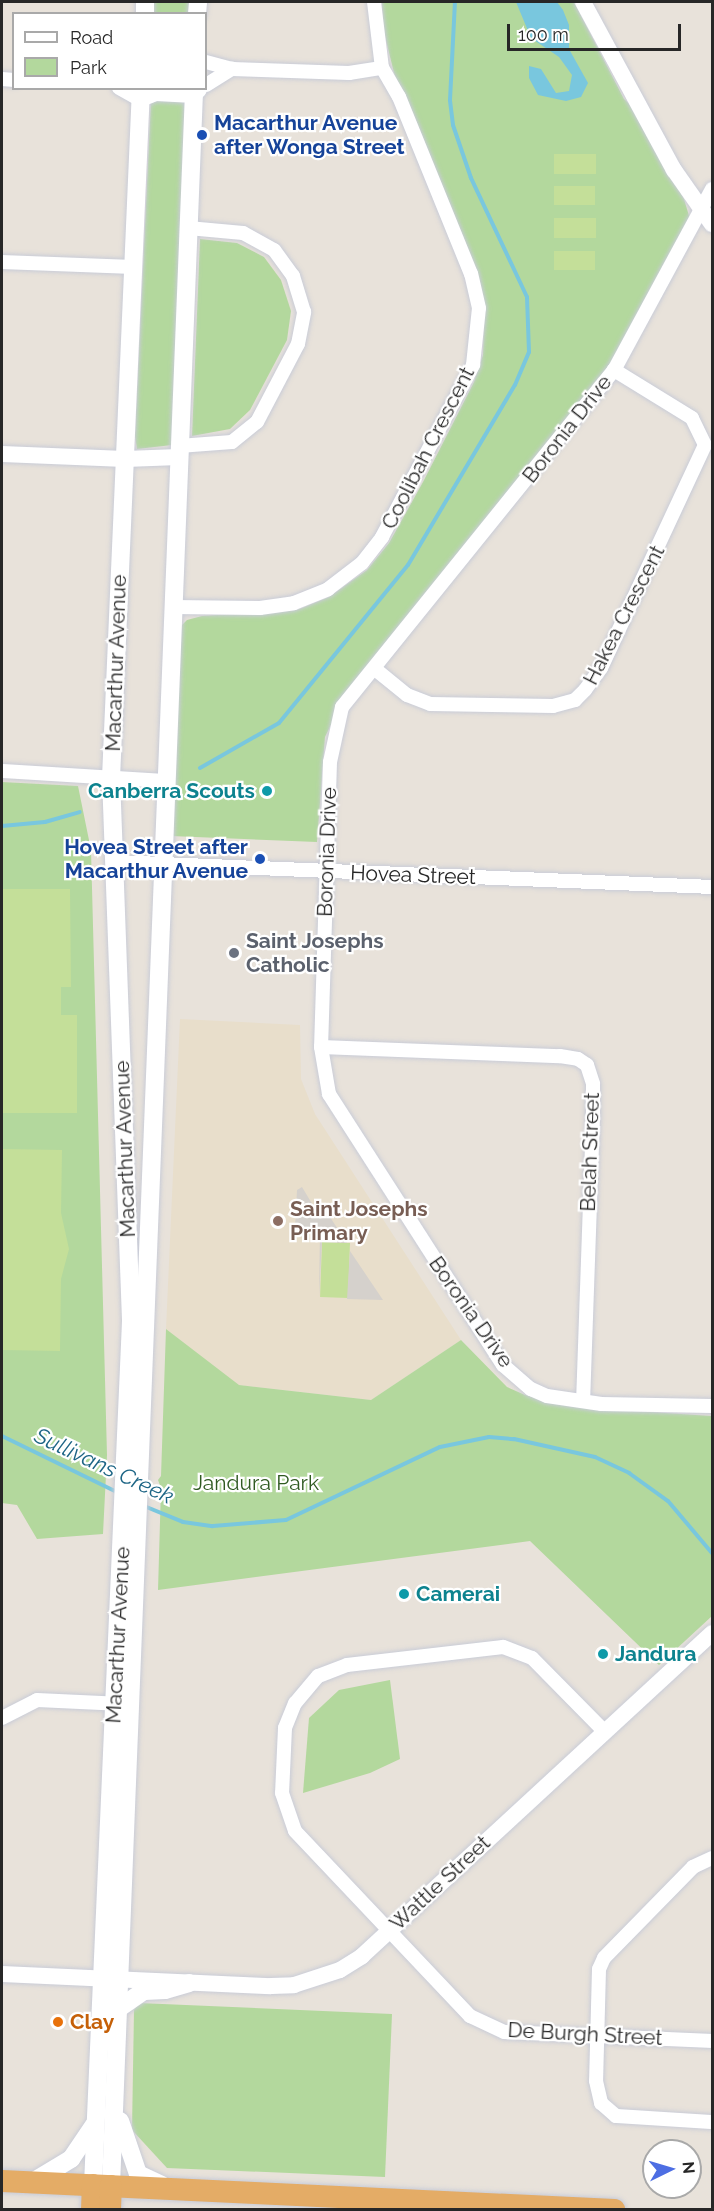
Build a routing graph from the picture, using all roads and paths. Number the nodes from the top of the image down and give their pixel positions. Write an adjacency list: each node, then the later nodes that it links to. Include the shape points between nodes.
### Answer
1 (374, 2): 4 (street, Coolibah Crescent)
2 (583, 2): 11 (street)
3 (207, 62): 5 (street)
4 (382, 68): 5 (street, via 349,73); 19 (street, Coolibah Crescent, via 399,97 471,274 479,308 473,365 382,537 362,562 328,589 294,603 260,608)
5 (232, 69): 6 (street)
6 (207, 85)
7 (126, 90): 9 (street)
8 (199, 90): 9 (street); 12 (main road, Macarthur Avenue)
9 (141, 94): 14 (main road, Macarthur Avenue)
10 (712, 189): 11 (street, Boronia Drive)
11 (707, 218): 15 (street, Boronia Drive)
12 (188, 228): 16 (main road, Macarthur Avenue); 16 (street, via 243,233 273,250 293,276 304,312 298,344 257,422 232,442)
13 (2, 262): 14 (street)
14 (133, 267): 18 (main road, Macarthur Avenue)
15 (614, 370): 20 (street, Boronia Drive); 20 (street, Hakea Crescent, via 692,418 705,445 606,657 585,690 575,700 553,706 430,704 407,695)
16 (179, 451): 18 (street); 19 (main road, Macarthur Avenue)
17 (2, 454): 18 (street)
18 (125, 459): 22 (main road, Macarthur Avenue)
19 (173, 608): 23 (main road, Macarthur Avenue)
20 (375, 669): 26 (street, Boronia Drive, via 342,707 330,762)
21 (2, 771): 22 (street)
22 (111, 778): 23 (street); 24 (main road, Macarthur Avenue)
23 (166, 781): 25 (main road, Macarthur Avenue)
24 (114, 862): 25 (street, Hovea Street); 29 (main road, Macarthur Avenue)
25 (163, 864): 26 (street, Hovea Street); 29 (main road, Macarthur Avenue)
26 (326, 871): 27 (street, Hovea Street); 28 (street, Boronia Drive)
27 (712, 887)
28 (321, 1047): 30 (street, Boronia Drive, via 323,1078 329,1094 503,1365 538,1393); 30 (street, Belah Street, via 560,1056 578,1059 586,1065 593,1084 593,1106)
29 (139, 1320): 33 (main road, Macarthur Avenue)
30 (582, 1401): 31 (street, Boronia Drive)
31 (712, 1406)
32 (712, 1633): 35 (street, Wattle Street)
33 (123, 1704): 34 (street, via 37,1700); 39 (main road, Macarthur Avenue)
34 (2, 1718)
35 (605, 1732): 37 (street, Wattle Street); 37 (street, De Burgh Street, via 547,1670 532,1658 503,1647 347,1665 318,1676 295,1703 285,1728 282,1793 287,1816 295,1831)
36 (712, 1858): 42 (street, via 693,1867 609,1948 599,1969)
37 (388, 1931): 40 (street, Wattle Street, via 340,1970 294,1985); 42 (street, De Burgh Street, via 464,2012 484,2024 506,2032)
38 (2, 1974): 39 (street, Wattle Street)
39 (109, 1980): 40 (street, Wattle Street); 41 (main road, Macarthur Avenue); 45 (main road, Macarthur Avenue)
40 (189, 1983): 41 (main road, via 144,1991)
41 (118, 2009): 44 (main road, Macarthur Avenue)
42 (597, 2036): 43 (street, De Burgh Street); 46 (street, via 596,2081 608,2111 625,2118)
43 (712, 2041)
44 (116, 2075): 49 (main road, via 120,2131 138,2174 148,2182); 50 (main road, Macarthur Avenue)
45 (96, 2122): 48 (main road, via 71,2159); 50 (main road, Macarthur Avenue)
46 (712, 2122)
47 (2, 2181): 48 (highway)
48 (31, 2183): 50 (highway)
49 (176, 2189): 50 (highway); 51 (highway)
50 (100, 2199)
51 (614, 2210)

